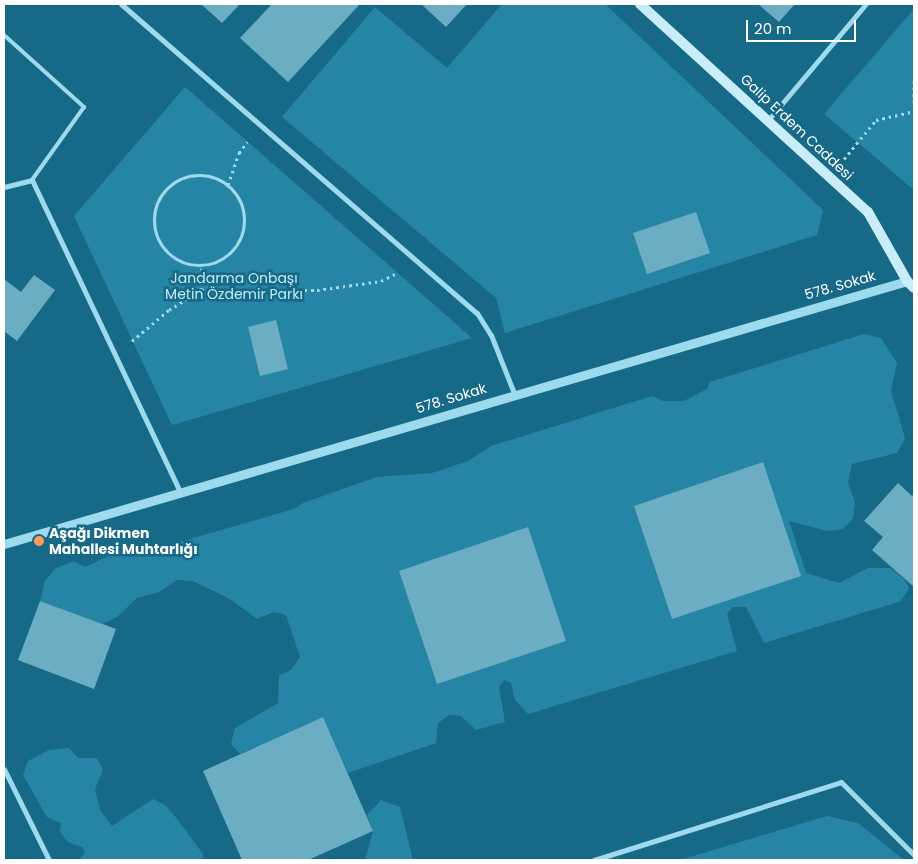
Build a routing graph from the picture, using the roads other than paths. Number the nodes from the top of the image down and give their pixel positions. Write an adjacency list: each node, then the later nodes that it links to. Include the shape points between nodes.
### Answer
1 (121, 4): 9 (street, via 486,323)
2 (640, 4): 5 (main road, Galip Erdem Caddesi)
3 (866, 4): 5 (street)
4 (4, 34): 6 (lane, via 84,107)
5 (769, 119): 8 (main road, Galip Erdem Caddesi, via 868,212)
6 (32, 180): 7 (street); 10 (street)
7 (4, 187)
8 (910, 284): 9 (street, 578. Sokak)
9 (514, 393): 10 (street, 578. Sokak)
10 (180, 492): 11 (street, 578. Sokak)
11 (4, 544)
12 (4, 769): 14 (street)
13 (914, 855): 15 (street, via 841,782)
14 (49, 860)
15 (594, 860)

